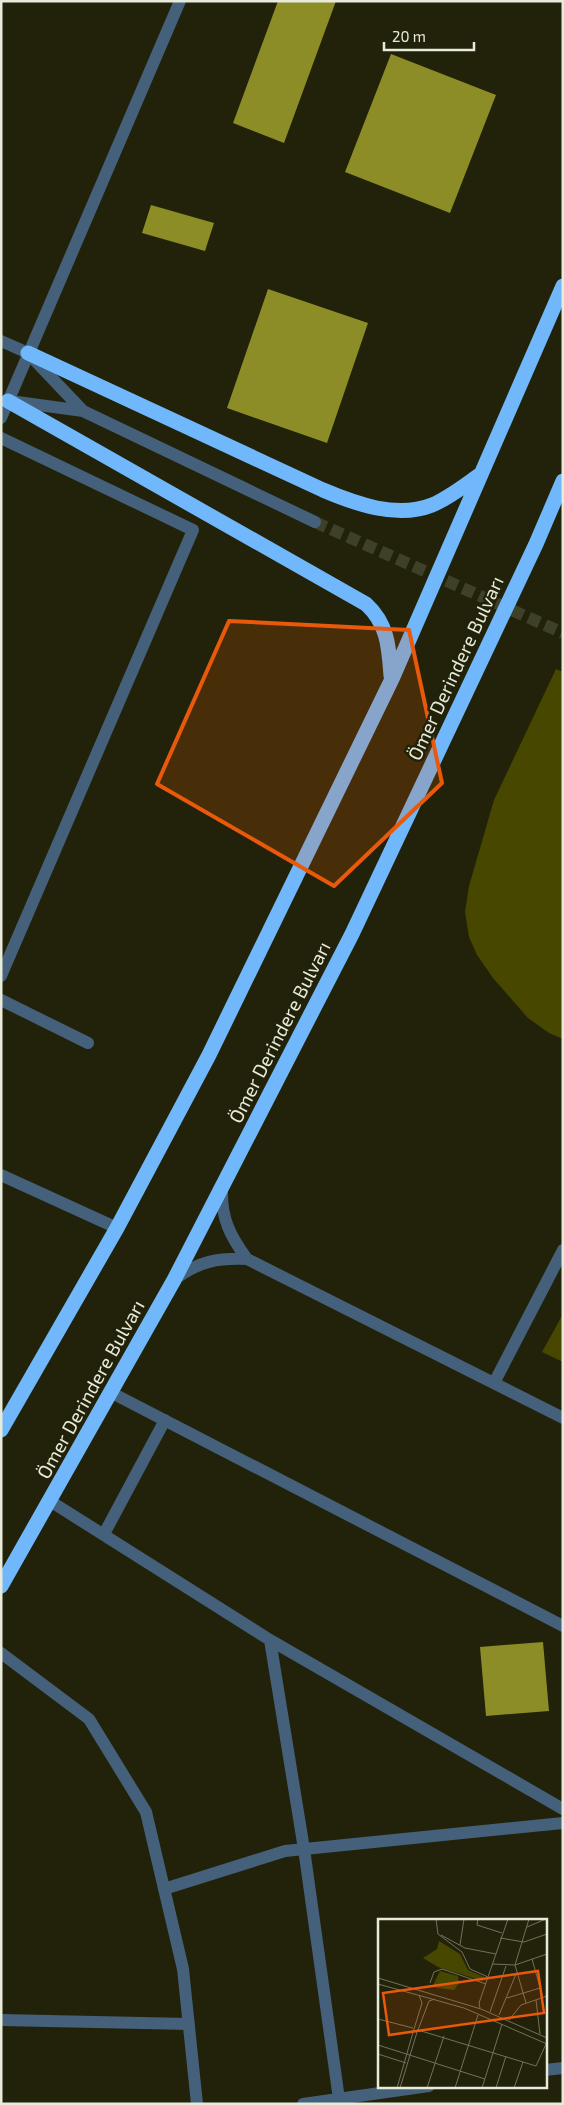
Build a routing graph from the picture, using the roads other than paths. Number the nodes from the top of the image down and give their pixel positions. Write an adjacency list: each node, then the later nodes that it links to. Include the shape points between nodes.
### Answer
1 (180, 1): 4 (street)
2 (563, 286): 9 (highway)
3 (1, 341): 4 (street)
4 (28, 353): 5 (street); 6 (street); 9 (highway, via 359,503 388,510 417,510 440,501)
5 (5, 399): 6 (street); 7 (street); 12 (highway, via 366,604 375,612 385,630)
6 (83, 412): 11 (street)
7 (1, 418)
8 (1, 438): 13 (street, via 193,530)
9 (481, 474): 12 (highway)
10 (563, 481): 17 (highway, Ömer Derindere Bulvarı, via 352,934)
11 (315, 522)
12 (392, 678): 18 (highway, via 209,1055)
13 (1, 976)
14 (1, 1000): 15 (street)
15 (88, 1043)
16 (1, 1175): 18 (street)
17 (222, 1186): 20 (street, via 221,1208 226,1226); 21 (highway, Ömer Derindere Bulvarı)
18 (117, 1228): 26 (highway)
19 (563, 1250): 22 (street)
20 (247, 1259): 21 (street, via 209,1261 191,1267); 22 (street)
21 (174, 1280): 23 (highway, Ömer Derindere Bulvarı)
22 (494, 1383): 24 (street)
23 (112, 1393): 25 (street); 27 (highway, Ömer Derindere Bulvarı)
24 (563, 1418)
25 (164, 1420): 28 (street); 30 (street)
26 (1, 1430)
27 (50, 1501): 28 (street); 29 (highway, Ömer Derindere Bulvarı)
28 (104, 1534): 31 (street)
29 (1, 1586)
30 (563, 1626)
31 (270, 1640): 33 (street); 35 (street)
32 (1, 1653): 36 (street, via 88,1719 146,1812)
33 (563, 1810)
34 (563, 1823): 35 (street)
35 (304, 1849): 36 (street, via 285,1851); 42 (street)
36 (164, 1889): 38 (street, via 183,1969)
37 (1, 2020): 38 (street)
38 (189, 2024): 43 (street)
39 (563, 2068): 40 (street)
40 (546, 2070)
41 (415, 2088): 42 (street)
42 (339, 2099): 44 (street)
43 (197, 2104)
44 (303, 2104)

